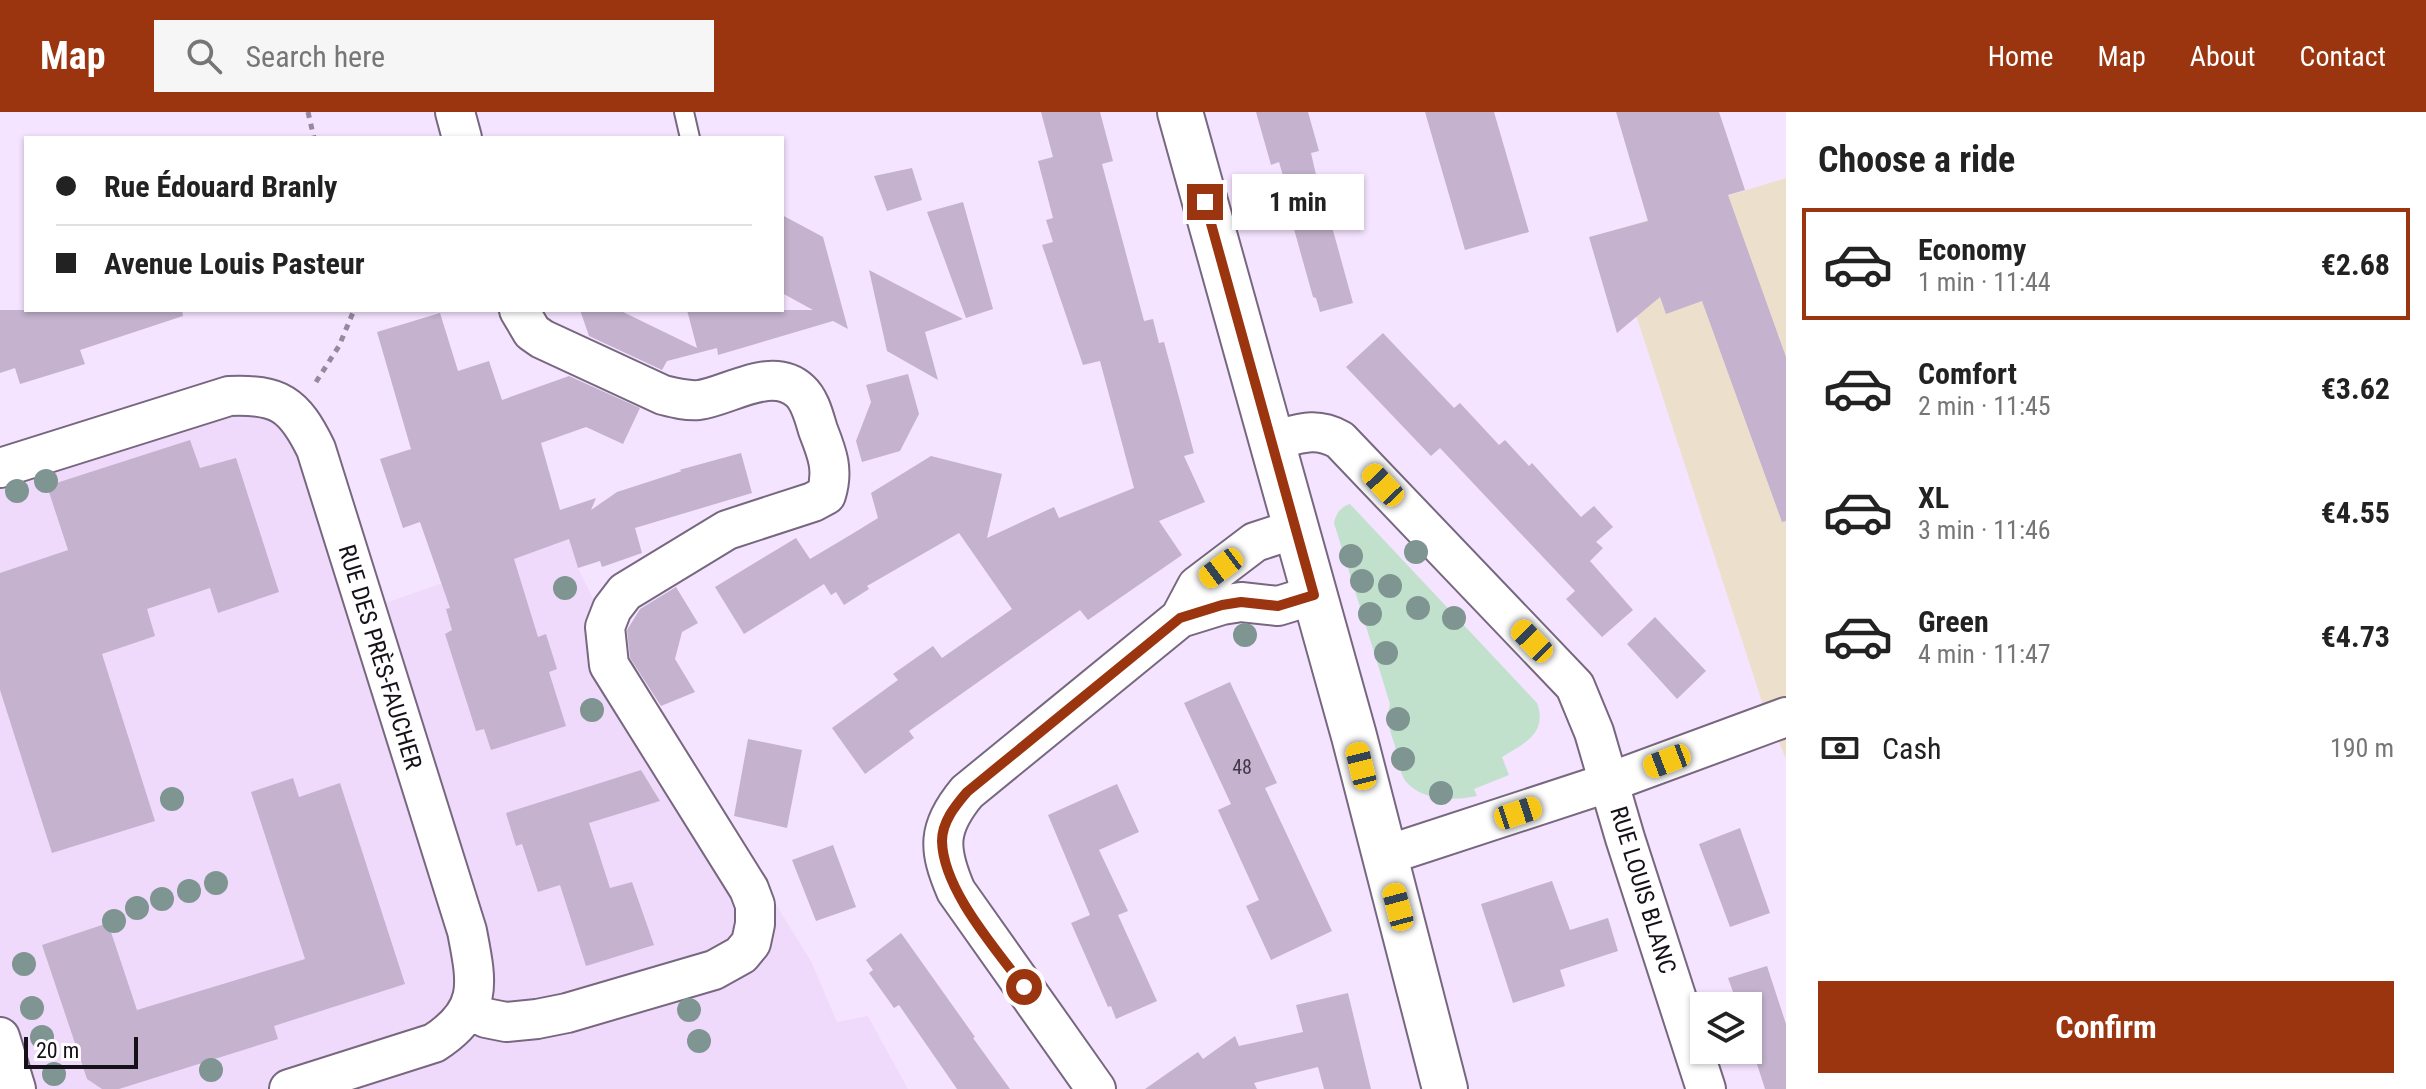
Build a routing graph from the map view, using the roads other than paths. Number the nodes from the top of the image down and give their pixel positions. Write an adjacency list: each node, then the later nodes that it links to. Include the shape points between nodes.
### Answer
1 (455, 112): 4 (street)
2 (684, 112): 5 (lane)
3 (1180, 112): 7 (main road)
4 (461, 136)
5 (690, 136)
6 (520, 312): 15 (street, via 542,339 663,395 701,399 759,382 781,382 799,390 825,448 831,480 826,495 727,530 625,592 605,627 609,665 749,889 755,905 751,943 714,970 567,1013 506,1022)
7 (1272, 441): 9 (main road); 13 (street, RUE LOUIS BLANC, via 1309,432 1340,440 1575,686)
8 (0, 468): 15 (street, RUE DES PRÈS-FAUCHER, via 229,396 255,395 296,413 316,449 467,931 475,970)
9 (1295, 529): 10 (main road); 11 (street, via 1255,542 1197,586)
10 (1314, 595): 11 (street, via 1278,606 1222,605); 14 (main road)
11 (1180, 618): 19 (street, via 967,792 950,812 942,839 956,891)
12 (1786, 717): 13 (street)
13 (1610, 782): 14 (street); 21 (street, RUE LOUIS BLANC)
14 (1384, 856): 20 (main road)
15 (470, 1010): 18 (street, via 434,1043)
16 (0, 1037): 17 (street)
17 (16, 1089)
18 (289, 1089)
19 (1096, 1089)
20 (1445, 1089)
21 (1706, 1089)

